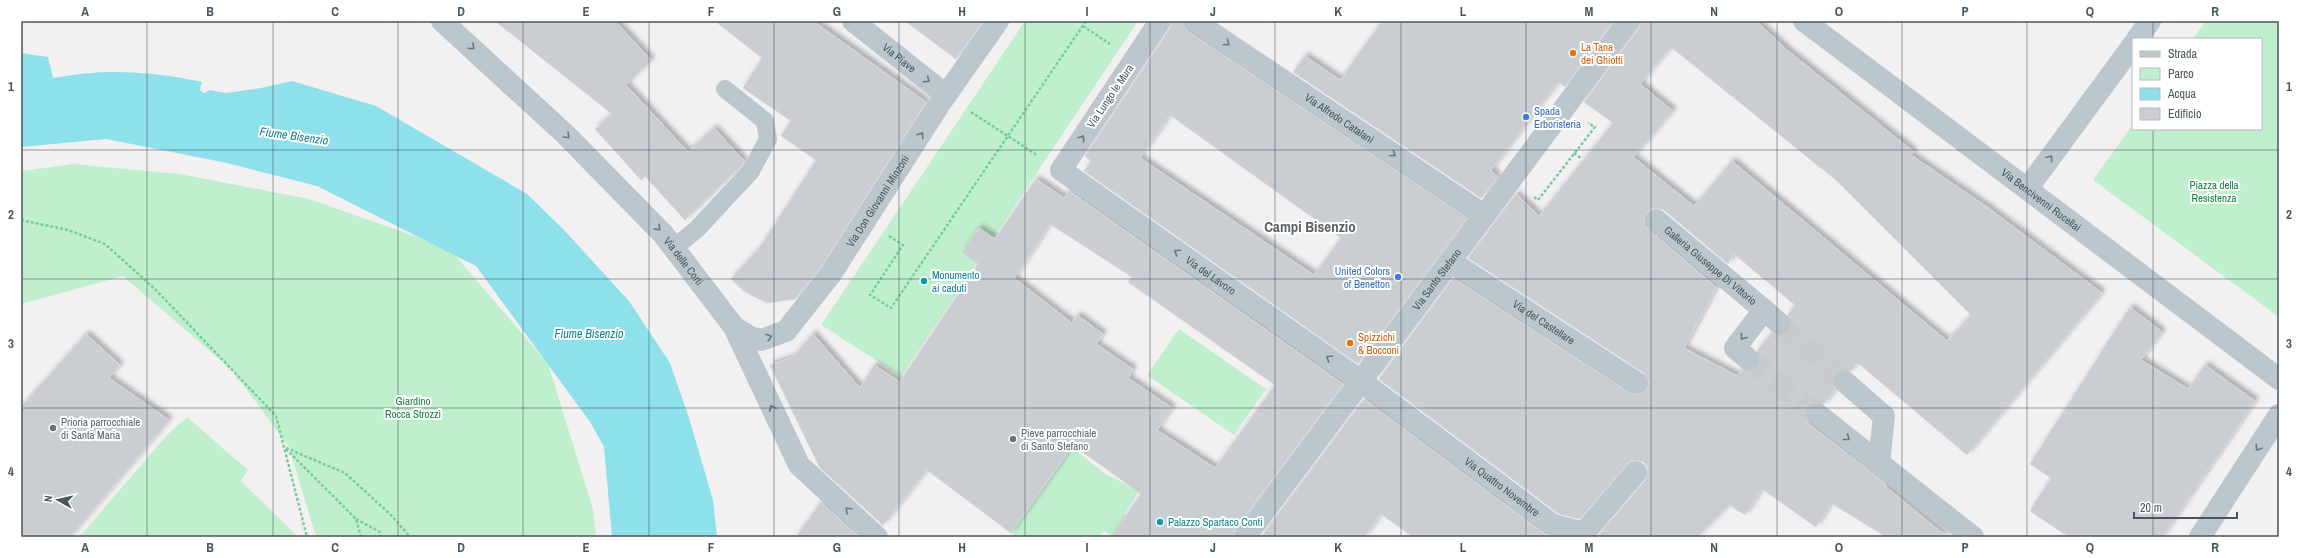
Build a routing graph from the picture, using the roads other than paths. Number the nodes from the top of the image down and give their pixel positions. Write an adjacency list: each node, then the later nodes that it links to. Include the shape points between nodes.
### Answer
1 (442, 21): 17 (street, Via delle Corti, one-way to 17, via 566,134)
2 (853, 21): 12 (street, Via Piave, one-way to 12)
3 (998, 21): 12 (street, Via Don Giovanni Minzoni)
4 (1160, 21): 13 (street, Via Lungo le Mura, one-way to 4)
5 (1194, 21): 15 (street, Via Alfredo Catalani, one-way to 15)
6 (1629, 21): 15 (street, Via Santo Stefano)
7 (1804, 21): 14 (street, Via Bencivenni Rucellai)
8 (2150, 21): 9 (street)
9 (2138, 38)
10 (2132, 46): 14 (street, one-way to 10)
11 (725, 89): 17 (lane, via 765,121 768,139 750,171 698,228)
12 (946, 95): 19 (street, Via Don Giovanni Minzoni, one-way to 12, via 750,337 761,340 786,331 831,274)
13 (1061, 170): 22 (street, Via del Lavoro, one-way to 13)
14 (2027, 189): 21 (street, Via Bencivenni Rucellai)
15 (1484, 215): 18 (street, Via Santo Stefano)
16 (1656, 220): 20 (street, Galleria Giuseppe Di Vittorio, one-way to 20, via 1771,317 1734,348)
17 (674, 248): 19 (street, Via delle Corti)
18 (1450, 261): 22 (street, Via Santo Stefano); 24 (street, Via del Castellare)
19 (734, 327): 29 (street, Via delle Corti, one-way to 19, via 799,465)
20 (1748, 359)
21 (2279, 379)
22 (1361, 381): 28 (street, Via Quattro Novembre, via 1553,524 1584,533); 30 (street, Via Santo Stefano)
23 (1845, 382): 27 (street, via 1884,416)
24 (1637, 383)
25 (1817, 414): 27 (street, one-way to 27)
26 (2279, 416): 32 (street, one-way to 32)
27 (1878, 463): 31 (street)
28 (1636, 472)
29 (876, 537)
30 (1245, 537)
31 (1973, 537)
32 (2200, 537)

